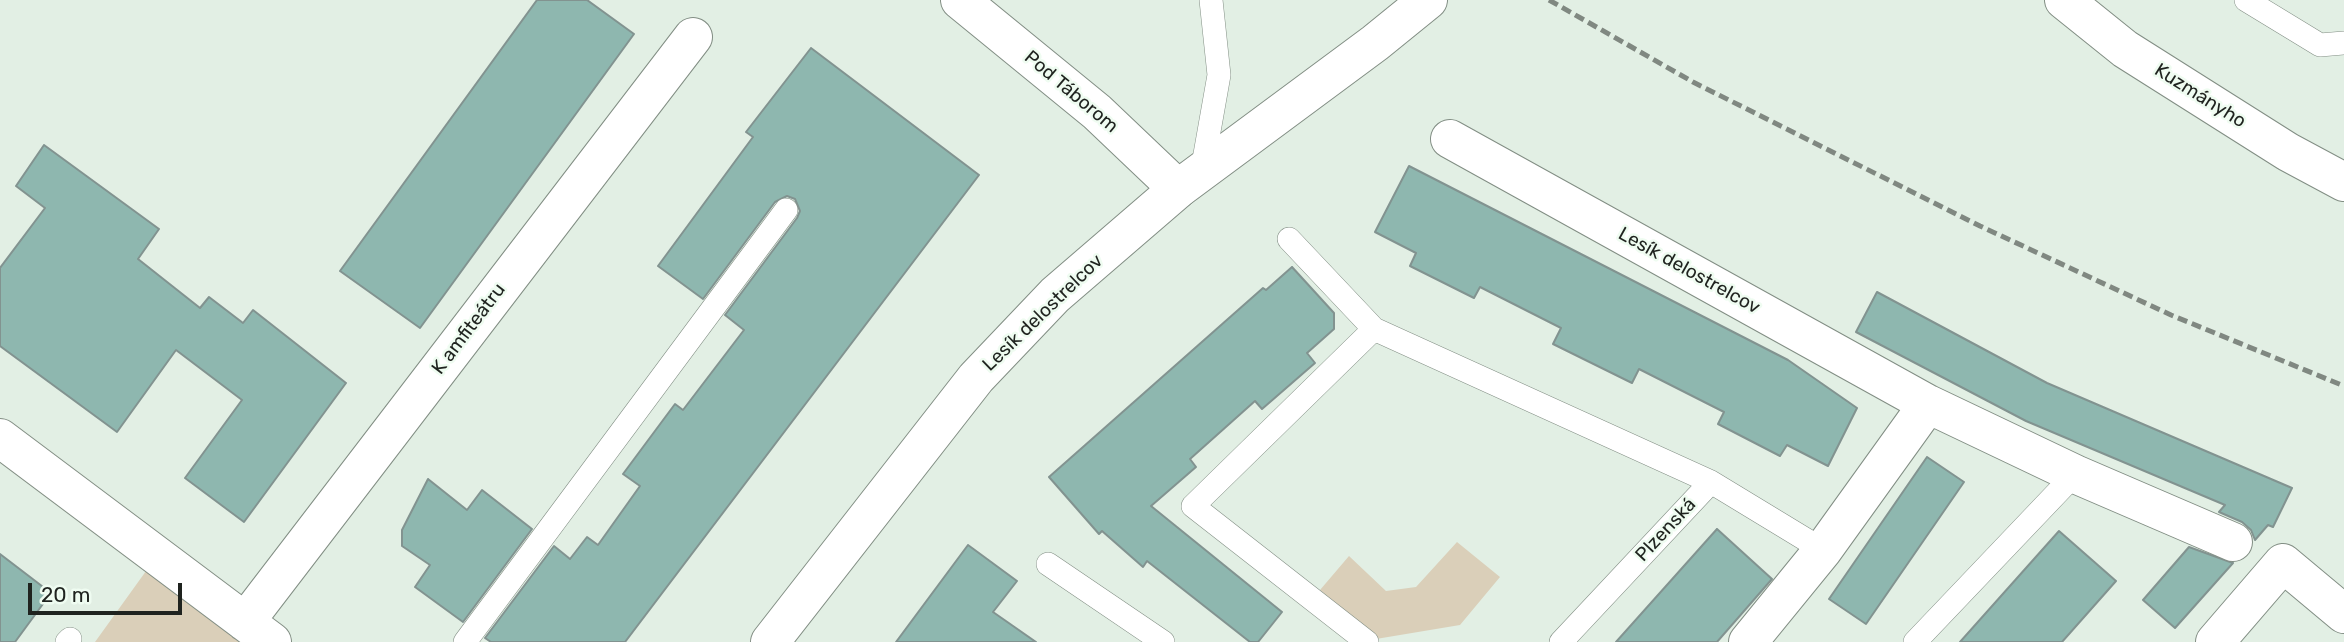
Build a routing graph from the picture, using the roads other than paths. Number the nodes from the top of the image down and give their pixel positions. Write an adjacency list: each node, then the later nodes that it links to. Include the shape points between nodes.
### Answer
1 (960, 0): 9 (street, Pod Táborom, via 1097,112)
2 (1211, 0): 9 (lane, via 1219,75)
3 (1428, 0): 9 (street, Lesík delostrelcov)
4 (2064, 0): 10 (street, Kuzmányho, via 2125,49)
5 (2246, 0): 7 (lane, via 2320,46)
6 (693, 37): 22 (street, K amfiteátru)
7 (2344, 43)
8 (1450, 139): 14 (street, Lesík delostrelcov)
9 (1190, 180): 24 (street, Lesík delostrelcov, via 1055,295 976,378)
10 (2344, 182)
11 (786, 210): 23 (lane)
12 (1289, 239): 13 (lane)
13 (1374, 329): 17 (lane); 26 (lane, via 1193,506)
14 (1928, 404): 16 (street); 19 (street)
15 (0, 438): 22 (street, K amfiteátru)
16 (2076, 474): 18 (street); 29 (lane)
17 (1711, 482): 19 (lane, Plzenská); 27 (lane, Plzenská)
18 (2233, 542)
19 (1823, 550): 28 (street)
20 (1048, 564): 25 (lane)
21 (2344, 614): 30 (street, via 2283,563)
22 (259, 632)
23 (465, 642)
24 (770, 642)
25 (1163, 642)
26 (1367, 642)
27 (1561, 642)
28 (1748, 642)
29 (1915, 642)
30 (2215, 642)

